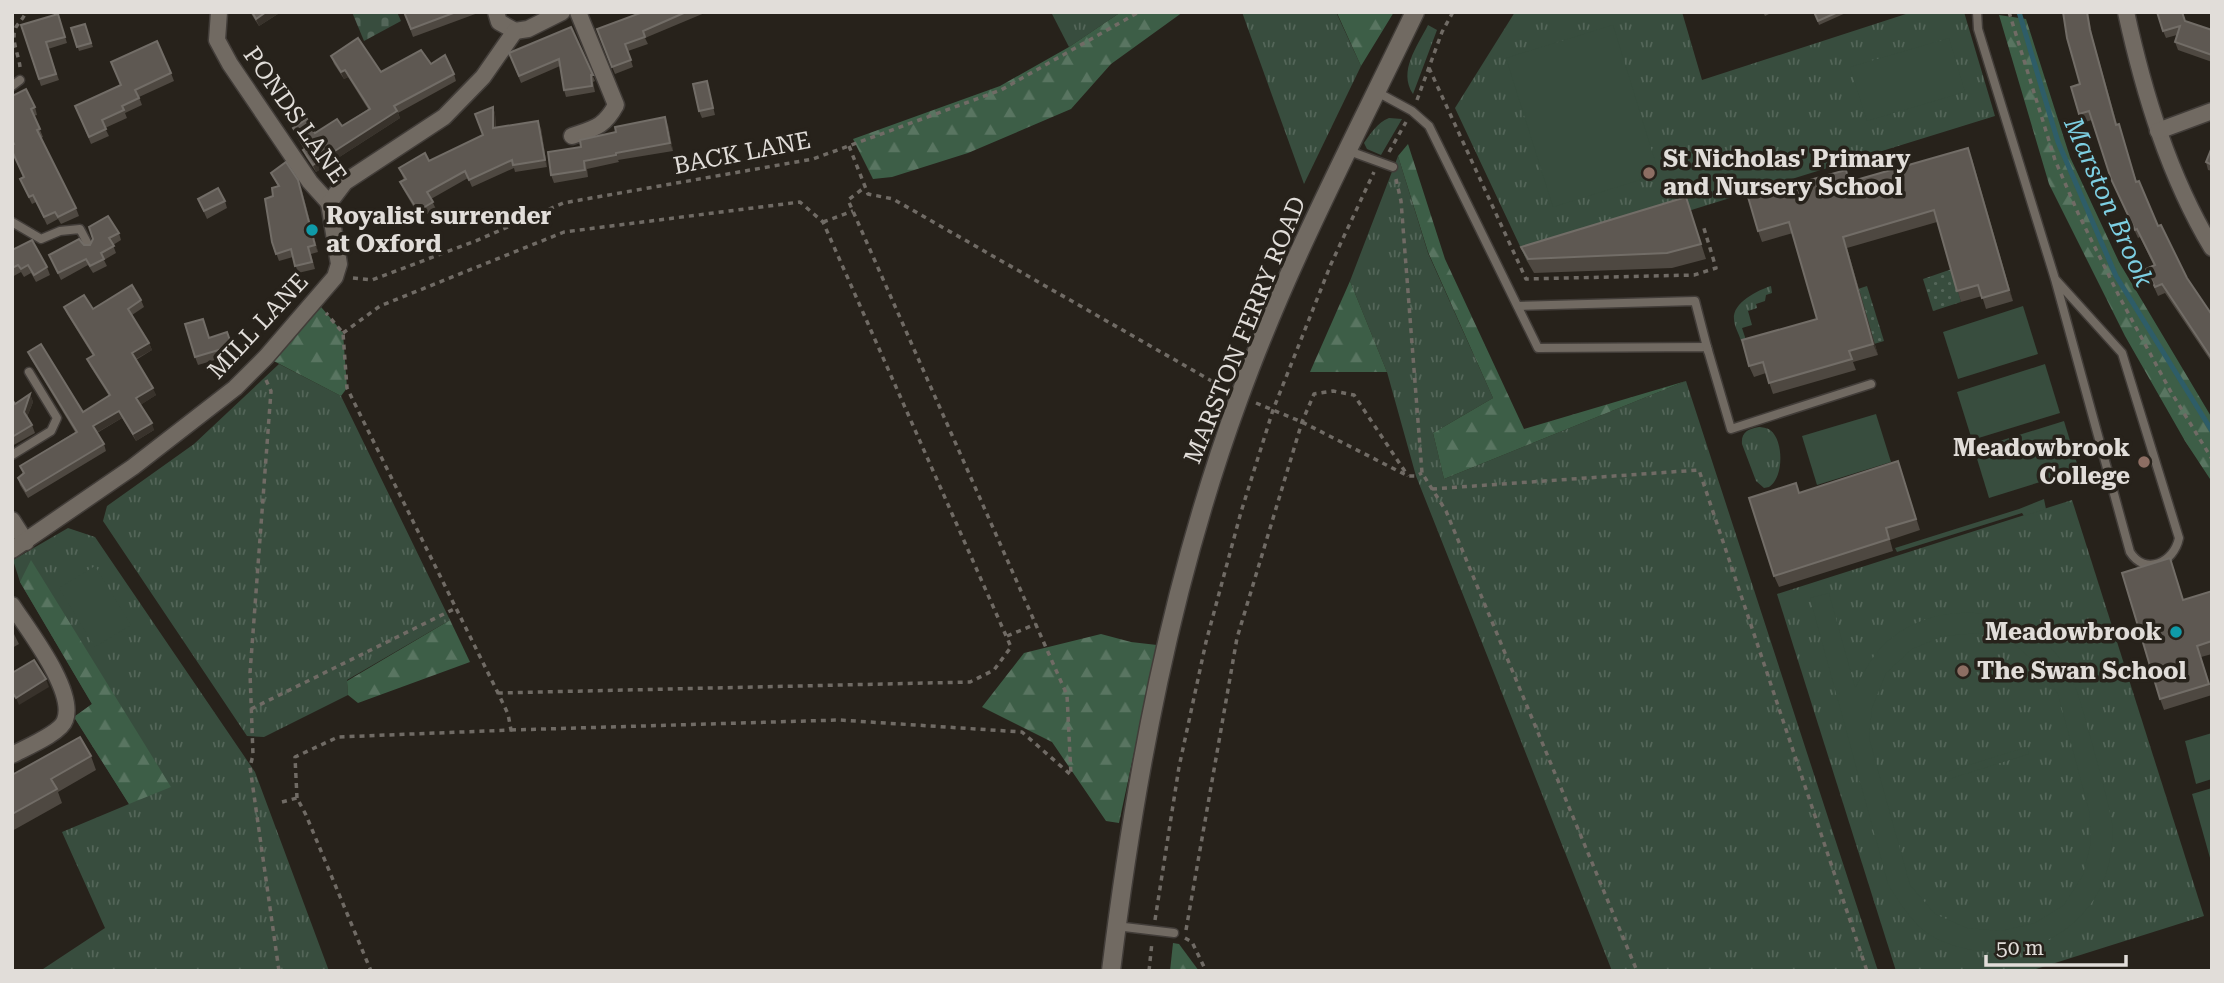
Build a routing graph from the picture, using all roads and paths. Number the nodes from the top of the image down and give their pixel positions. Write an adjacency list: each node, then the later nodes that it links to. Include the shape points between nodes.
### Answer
1 (26, 12): 14 (path, via 15,28)
2 (219, 12): 27 (street, PONDS LANE, via 217,40 230,64 310,183)
3 (496, 12): 12 (street, via 499,22)
4 (562, 12): 12 (street)
5 (578, 12): 21 (street, via 616,105 608,120)
6 (1139, 12): 22 (path, BACK LANE, via 1001,90)
7 (1415, 12): 16 (main road, MARSTON FERRY ROAD)
8 (1453, 12): 13 (path)
9 (1977, 12): 35 (lane, via 1978,29)
10 (2009, 12): 47 (path, via 2055,160 2078,213 2164,380)
11 (2126, 12): 20 (street)
12 (515, 31): 27 (street, via 483,77 444,117 345,182)
13 (1429, 68): 17 (path); 31 (path, via 1526,279 1694,275 1716,268)
14 (20, 80): 15 (lane)
15 (12, 86)
16 (1377, 92): 23 (main road, MARSTON FERRY ROAD); 37 (lane, via 1429,126)
17 (1417, 100)
18 (2212, 111): 20 (street)
19 (1405, 125): 24 (path)
20 (2158, 131): 33 (street, via 2190,211)
21 (572, 136)
22 (849, 146): 26 (path); 34 (path, BACK LANE, via 813,159 563,203 372,280)
23 (1349, 150): 24 (lane); 43 (main road, MARSTON FERRY ROAD)
24 (1382, 163): 25 (lane); 44 (path, via 1350,218)
25 (1393, 167): 48 (path, via 1401,201)
26 (865, 187): 28 (path, via 848,200); 43 (path, via 868,194 892,200)
27 (329, 203): 34 (street, MILL LANE, via 339,264)
28 (853, 211): 30 (path); 55 (path)
29 (12, 222): 32 (lane, via 41,239 80,229)
30 (823, 222): 38 (path, via 800,202 564,232 380,306); 56 (path)
31 (1703, 225)
32 (89, 246)
33 (2212, 248)
34 (335, 276): 36 (street, MILL LANE)
35 (2055, 279): 35 (lane, via 2130,552 2142,563 2157,564 2176,552 2179,538 2122,353)
36 (316, 301): 38 (path); 40 (street, MILL LANE)
37 (1518, 306): 39 (lane, via 1538,348 1707,347); 39 (lane, via 1695,301)
38 (343, 333): 54 (path, via 347,388)
39 (1711, 360): 42 (lane, via 1731,429)
40 (260, 365): 52 (street, MILL LANE, via 133,467); 58 (path, via 271,391)
41 (29, 372): 46 (lane, via 57,418 51,432)
42 (1871, 384)
43 (1240, 396): 44 (path); 64 (main road, MARSTON FERRY ROAD, via 1211,476 1169,631 1129,827)
44 (1273, 410): 45 (path); 63 (path, via 1206,642 1179,767)
45 (1302, 422): 49 (path); 49 (path, via 1314,394 1354,395); 69 (path, via 1237,638 1185,937)
46 (12, 455)
47 (2212, 459)
48 (1422, 473): 49 (path); 50 (path)
49 (1408, 476)
50 (1432, 489): 70 (path, via 1446,511); 71 (path, via 1699,470)
51 (12, 520): 52 (street)
52 (19, 546)
53 (12, 605): 60 (street, via 67,700 65,720 57,730)
54 (457, 607): 57 (path); 58 (path)
55 (1036, 624): 56 (path); 59 (path, via 1067,695 1071,775 1022,732 839,720)
56 (1007, 636): 57 (path, via 1011,647 994,670 970,682)
57 (498, 693): 59 (path)
58 (251, 709): 66 (path, via 250,767)
59 (510, 730): 61 (path, via 338,737 295,757)
60 (12, 755)
61 (297, 798): 62 (path); 67 (path)
62 (282, 802)
63 (1155, 919)
64 (1116, 926): 65 (lane); 68 (main road, MARSTON FERRY ROAD)
65 (1174, 933)
66 (279, 971)
67 (371, 971)
68 (1111, 971)
69 (1206, 971)
70 (1637, 971)
71 (1867, 971)

